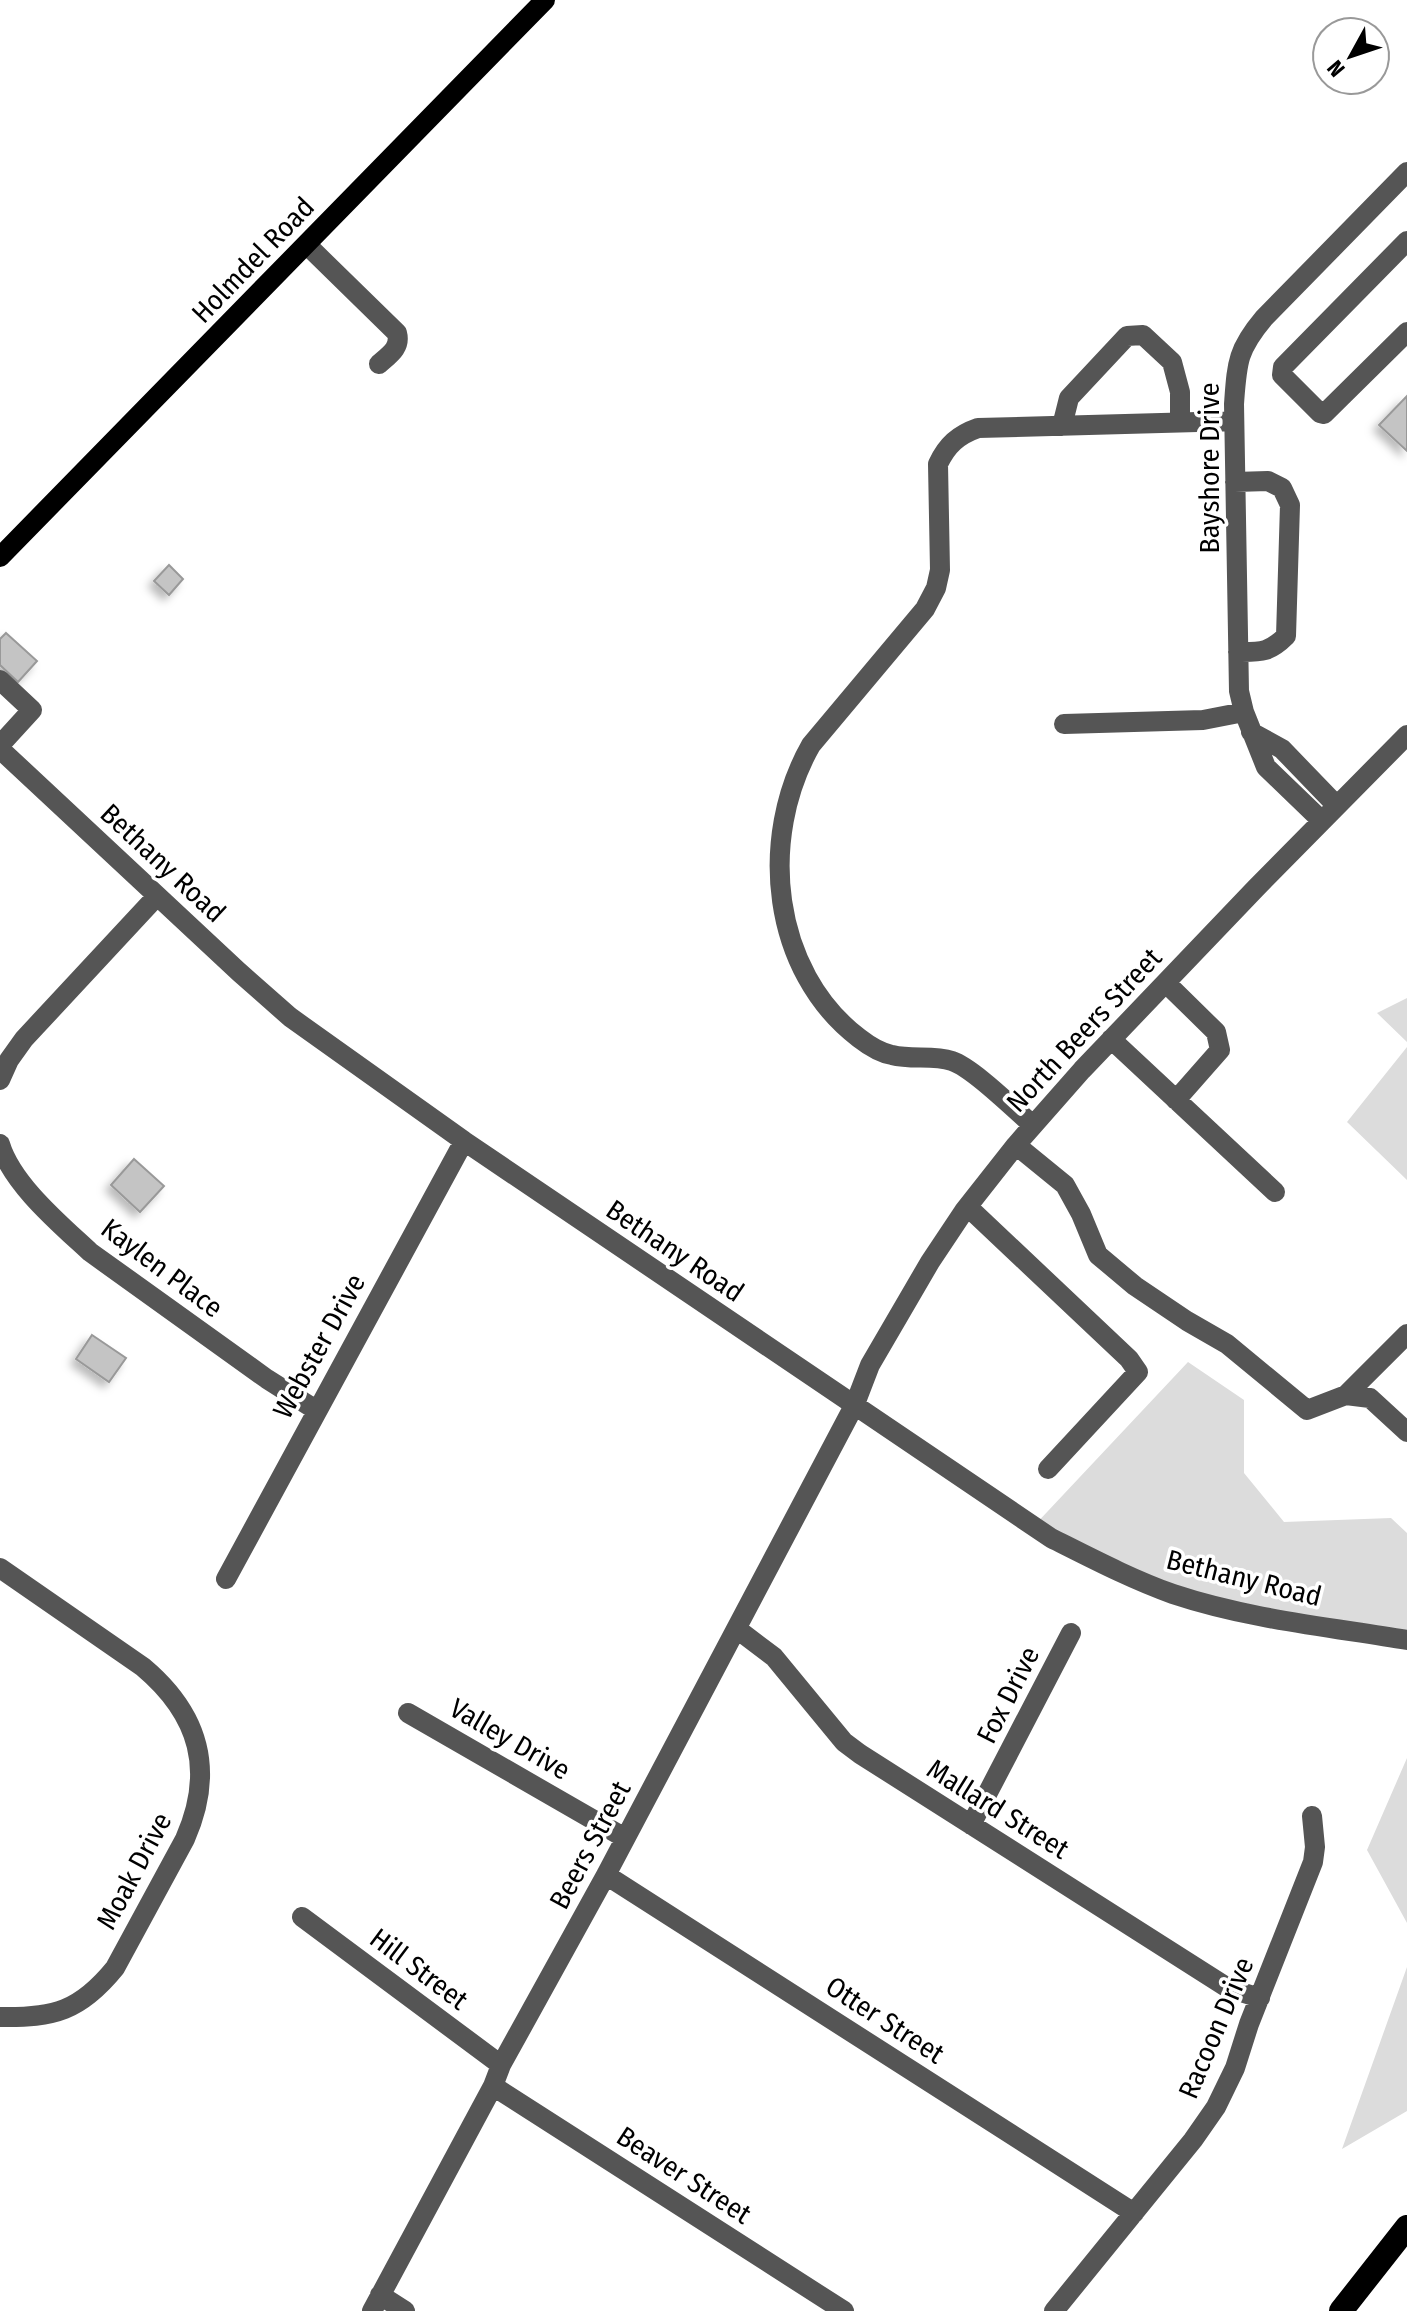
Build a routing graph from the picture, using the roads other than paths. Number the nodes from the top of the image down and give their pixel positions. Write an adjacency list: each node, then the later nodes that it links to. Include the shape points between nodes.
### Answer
1 (545, 0): 3 (main road, Holmdel Road)
2 (1407, 172): 7 (street, Bayshore Drive, via 1251,333 1238,362)
3 (307, 245): 6 (street, via 397,333 397,347); 11 (main road, Holmdel Road)
4 (1405, 247): 5 (street, via 1283,367 1282,375 1324,414)
5 (1407, 332)
6 (379, 364)
7 (1234, 421): 8 (street); 10 (street, Bayshore Drive)
8 (1180, 423): 9 (street); 9 (street, via 1180,392 1172,362 1143,335 1127,336 1069,398)
9 (1062, 426): 26 (street, via 978,428 945,449 938,464 936,588 925,609 801,763 790,790 779,880 791,942 817,992 859,1038 892,1056 941,1059 964,1067)
10 (1235, 482): 12 (street, Bayshore Drive); 12 (street, via 1268,481 1282,488 1290,505 1286,636 1273,649)
11 (0, 557)
12 (1238, 652): 14 (street, Bayshore Drive)
13 (0, 680): 18 (street, via 32,710)
14 (1244, 712): 15 (street, via 1203,720); 16 (street, Bayshore Drive)
15 (1064, 724)
16 (1251, 732): 19 (street, via 1282,749); 20 (street, Bayshore Drive, via 1266,767)
17 (1407, 735): 19 (street, North Beers Street)
18 (3, 736): 21 (street, Bethany Road)
19 (1337, 806): 20 (street, North Beers Street)
20 (1322, 821): 22 (street, North Beers Street)
21 (157, 896): 24 (street, via 24,1039); 27 (street, Bethany Road, via 290,1017)
22 (1166, 983): 23 (street, North Beers Street); 25 (street, via 1216,1032 1220,1050)
23 (1111, 1039): 25 (street); 26 (street, North Beers Street)
24 (0, 1080)
25 (1176, 1100): 30 (street)
26 (1033, 1125): 29 (street, North Beers Street)
27 (464, 1141): 34 (street, Bethany Road); 35 (street, Webster Drive)
28 (0, 1144): 35 (street, Kaylen Place, via 13,1172 90,1252)
29 (1016, 1145): 31 (street, North Beers Street); 33 (street, via 1065,1185 1098,1255 1135,1286 1227,1344 1307,1410)
30 (1275, 1192)
31 (968, 1207): 34 (street, North Beers Street, via 892,1326); 37 (street, via 1138,1372)
32 (1407, 1334): 33 (street)
33 (1346, 1395): 36 (street, via 1370,1398)
34 (855, 1404): 40 (street, Beers Street); 42 (street, Bethany Road, via 1051,1538 1109,1568 1214,1605)
35 (316, 1410): 39 (street, Webster Drive)
36 (1407, 1432)
37 (1048, 1469)
38 (0, 1568): 50 (street, Moak Drive, via 162,1683 191,1726 200,1775 193,1821 115,1968 81,2001 57,2012)
39 (226, 1579)
40 (737, 1629): 45 (street, Mallard Street, via 774,1657 844,1742); 46 (street, Beers Street)
41 (1071, 1633): 45 (street, Fox Drive)
42 (1407, 1640)
43 (408, 1713): 46 (street, Valley Drive)
44 (1312, 1816): 49 (street, Racoon Drive, via 1313,1862)
45 (971, 1825): 49 (street, Mallard Street, via 1228,1988)
46 (625, 1838): 47 (street, Beers Street)
47 (606, 1875): 51 (street, Beers Street); 53 (street, Otter Street)
48 (302, 1917): 51 (street, Hill Street)
49 (1260, 1998): 53 (street, Racoon Drive, via 1216,2107)
50 (0, 2017)
51 (501, 2065): 52 (street, Beers Street)
52 (493, 2086): 55 (street, Beers Street); 57 (street, Beaver Street)
53 (1134, 2213): 58 (street, Racoon Drive)
54 (1407, 2227): 59 (highway)
55 (376, 2303): 56 (street)
56 (405, 2311)
57 (844, 2311)
58 (1054, 2311)
59 (1341, 2311)

